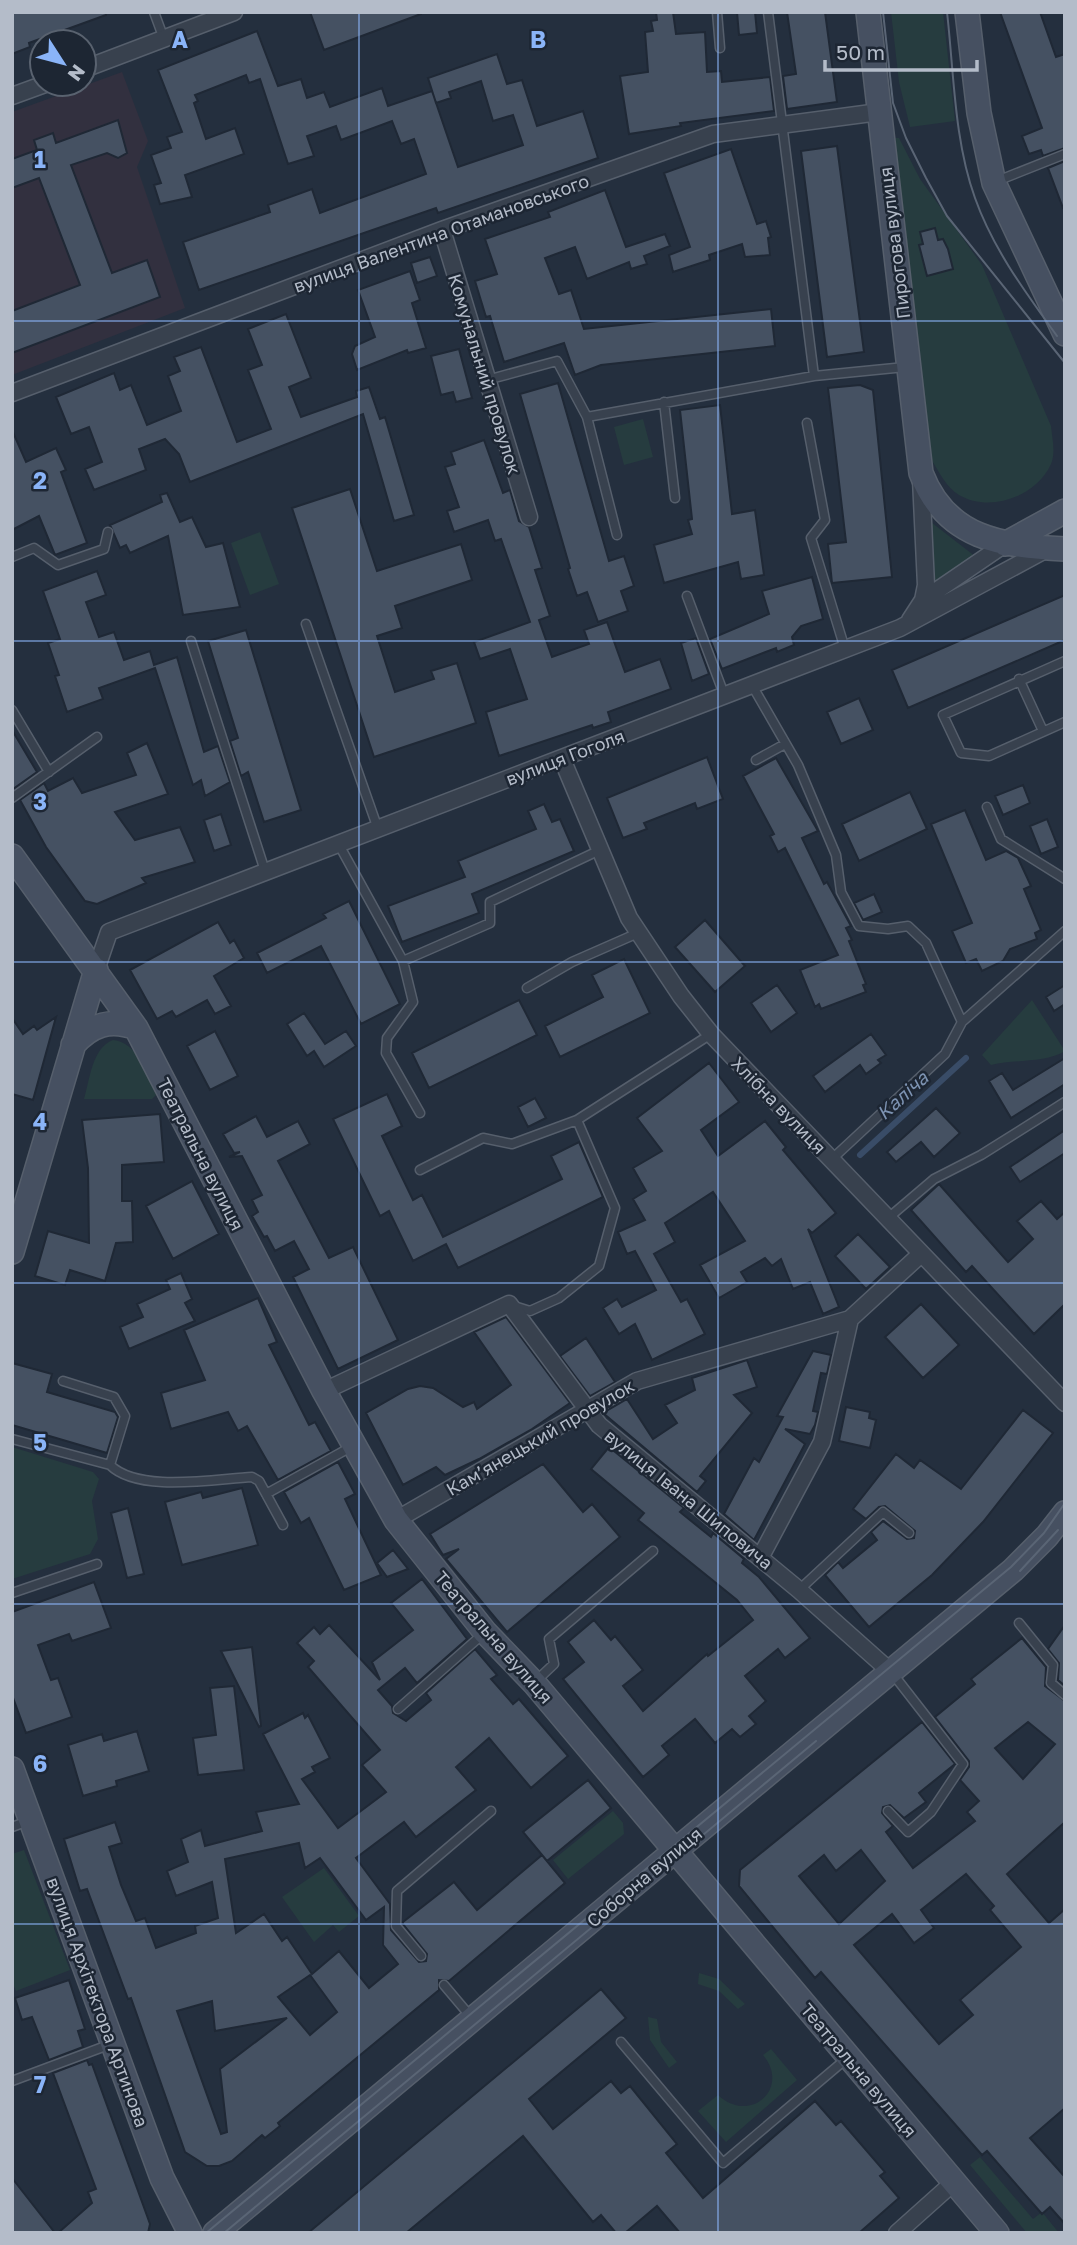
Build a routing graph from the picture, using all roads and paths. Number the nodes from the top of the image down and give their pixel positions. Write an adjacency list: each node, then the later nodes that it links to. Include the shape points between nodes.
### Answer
1 (154, 12): 7 (lane)
2 (234, 12): 7 (street)
3 (717, 12): 8 (lane)
4 (768, 12): 11 (lane)
5 (868, 12): 10 (street, Пирогова вулиця)
6 (967, 12): 13 (street, via 979,113)
7 (164, 39): 9 (street)
8 (720, 48)
9 (98, 64)
10 (879, 112): 11 (street, вулиця Валентина Отамановського); 16 (street, Пирогова вулиця)
11 (781, 126): 14 (street, вулиця Валентина Отамановського, via 713,134); 17 (lane)
12 (1065, 154): 13 (lane)
13 (994, 183): 15 (street)
14 (442, 230): 18 (street, Комунальний провулок); 19 (street, вулиця Валентина Отамановського)
15 (1065, 334)
16 (908, 366): 17 (lane); 23 (street, Пирогова вулиця)
17 (814, 376): 20 (lane)
18 (488, 380): 21 (lane, via 557,361); 26 (street, Комунальний провулок)
19 (12, 393)
20 (664, 402): 21 (lane); 24 (lane)
21 (587, 417): 28 (lane)
22 (807, 423): 37 (lane, via 825,520 811,538)
23 (921, 473): 29 (street, Пирогова вулиця, via 948,516); 33 (street, Пирогова вулиця)
24 (675, 498)
25 (1065, 511): 29 (street)
26 (529, 517)
27 (108, 533): 31 (lane, via 104,549 58,565 34,548)
28 (617, 535)
29 (1005, 544): 30 (street, Пирогова вулиця); 33 (street)
30 (1059, 546): 35 (street, вулиця Гоголя)
31 (12, 557)
32 (687, 596): 41 (lane)
33 (923, 600): 35 (street, Пирогова вулиця)
34 (306, 624): 52 (lane)
35 (908, 624): 37 (street, вулиця Гоголя)
36 (191, 642): 56 (lane)
37 (845, 649): 40 (street, вулиця Гоголя)
38 (1065, 660): 39 (lane)
39 (1019, 679): 44 (lane); 44 (lane, via 943,715 961,753 989,756)
40 (753, 687): 41 (street, вулиця Гоголя); 46 (lane)
41 (725, 697): 47 (street, вулиця Гоголя)
42 (12, 710): 49 (lane)
43 (1065, 722): 44 (lane)
44 (1044, 732)
45 (97, 737): 49 (lane)
46 (785, 744): 48 (lane); 63 (lane, via 836,855 841,892 859,926 908,926 926,943)
47 (562, 759): 52 (street, вулиця Гоголя); 54 (street, Хлібна вулиця)
48 (756, 760)
49 (50, 772): 50 (lane)
50 (12, 798)
51 (987, 807): 57 (lane, via 1001,838)
52 (377, 829): 53 (street, вулиця Гоголя)
53 (338, 843): 56 (street, вулиця Гоголя); 60 (lane)
54 (600, 850): 59 (street, Хлібна вулиця); 60 (lane, via 490,902 490,923)
55 (12, 856): 61 (street, Театральна вулиця)
56 (265, 871): 61 (street, вулиця Гоголя, via 109,932)
57 (1065, 879)
58 (1065, 931): 63 (lane)
59 (638, 933): 62 (lane); 65 (street, Хлібна вулиця)
60 (403, 961): 68 (lane, via 413,1002 387,1038 386,1053)
61 (96, 970): 64 (street, Театральна вулиця); 66 (street)
62 (527, 988)
63 (962, 1022): 70 (lane, via 944,1054)
64 (136, 1028): 66 (street, via 117,1022 100,1024); 78 (street, Театральна вулиця)
65 (711, 1034): 69 (lane); 70 (street, Хлібна вулиця)
66 (73, 1045): 73 (street)
67 (1065, 1102): 72 (lane, via 934,1179)
68 (420, 1113)
69 (577, 1120): 71 (lane, via 512,1144 483,1138); 75 (lane, via 615,1208 599,1266 559,1298 530,1311)
70 (832, 1159): 72 (street, Хлібна вулиця)
71 (420, 1170)
72 (887, 1219): 74 (street, Хлібна вулиця)
73 (12, 1252)
74 (921, 1254): 76 (street); 79 (street, Хлібна вулиця)
75 (509, 1304): 78 (street); 80 (street, вулиця Івана Шиповича)
76 (850, 1319): 80 (street, Камʼянецький провулок, via 637,1381); 90 (street, via 821,1442)
77 (63, 1381): 83 (lane, via 114,1396 125,1416)
78 (324, 1391): 82 (street, Театральна вулиця)
79 (1065, 1403)
80 (586, 1410): 86 (street, Камʼянецький провулок); 90 (street, вулиця Івана Шиповича)
81 (12, 1439): 83 (lane)
82 (354, 1446): 84 (lane); 86 (street, Театральна вулиця)
83 (110, 1465): 84 (lane, via 120,1475 156,1482 252,1477)
84 (266, 1494): 87 (lane)
85 (1065, 1513): 96 (street, Соборна вулиця, via 1013,1570)
86 (396, 1520): 95 (street, Театральна вулиця)
87 (282, 1525)
88 (909, 1533): 92 (lane, via 883,1512)
89 (653, 1551): 97 (lane, via 549,1639 554,1664)
90 (760, 1558): 92 (street, вулиця Івана Шиповича)
91 (97, 1564): 93 (lane)
92 (799, 1590): 96 (street, вулиця Івана Шиповича)
93 (12, 1594)
94 (1019, 1623): 98 (lane, via 1053,1665 1051,1683)
95 (485, 1632): 97 (street, Театральна вулиця); 99 (lane)
96 (891, 1672): 102 (lane, via 963,1764 931,1812 908,1832); 104 (street, Соборна вулиця)
97 (534, 1683): 104 (street, Театральна вулиця)
98 (1065, 1695)
99 (398, 1709)
100 (12, 1769): 103 (street, вулиця Архітектора Артинова)
101 (491, 1811): 105 (lane, via 397,1891 396,1926)
102 (888, 1811)
103 (22, 1824): 109 (street, вулиця Архітектора Артинова)
104 (675, 1851): 107 (street, Соборна вулиця); 110 (street, Театральна вулиця)
105 (421, 1956)
106 (444, 1984): 107 (lane)
107 (473, 2019): 114 (street, Соборна вулиця)
108 (621, 2042): 110 (lane, via 723,2163)
109 (113, 2043): 111 (lane); 113 (street, вулиця Архітектора Артинова, via 162,2178)
110 (848, 2057): 112 (street, Театральна вулиця)
111 (12, 2081)
112 (954, 2182): 115 (street); 116 (street, Театральна вулиця)
113 (190, 2233)
114 (215, 2233)
115 (897, 2233)
116 (997, 2233)

